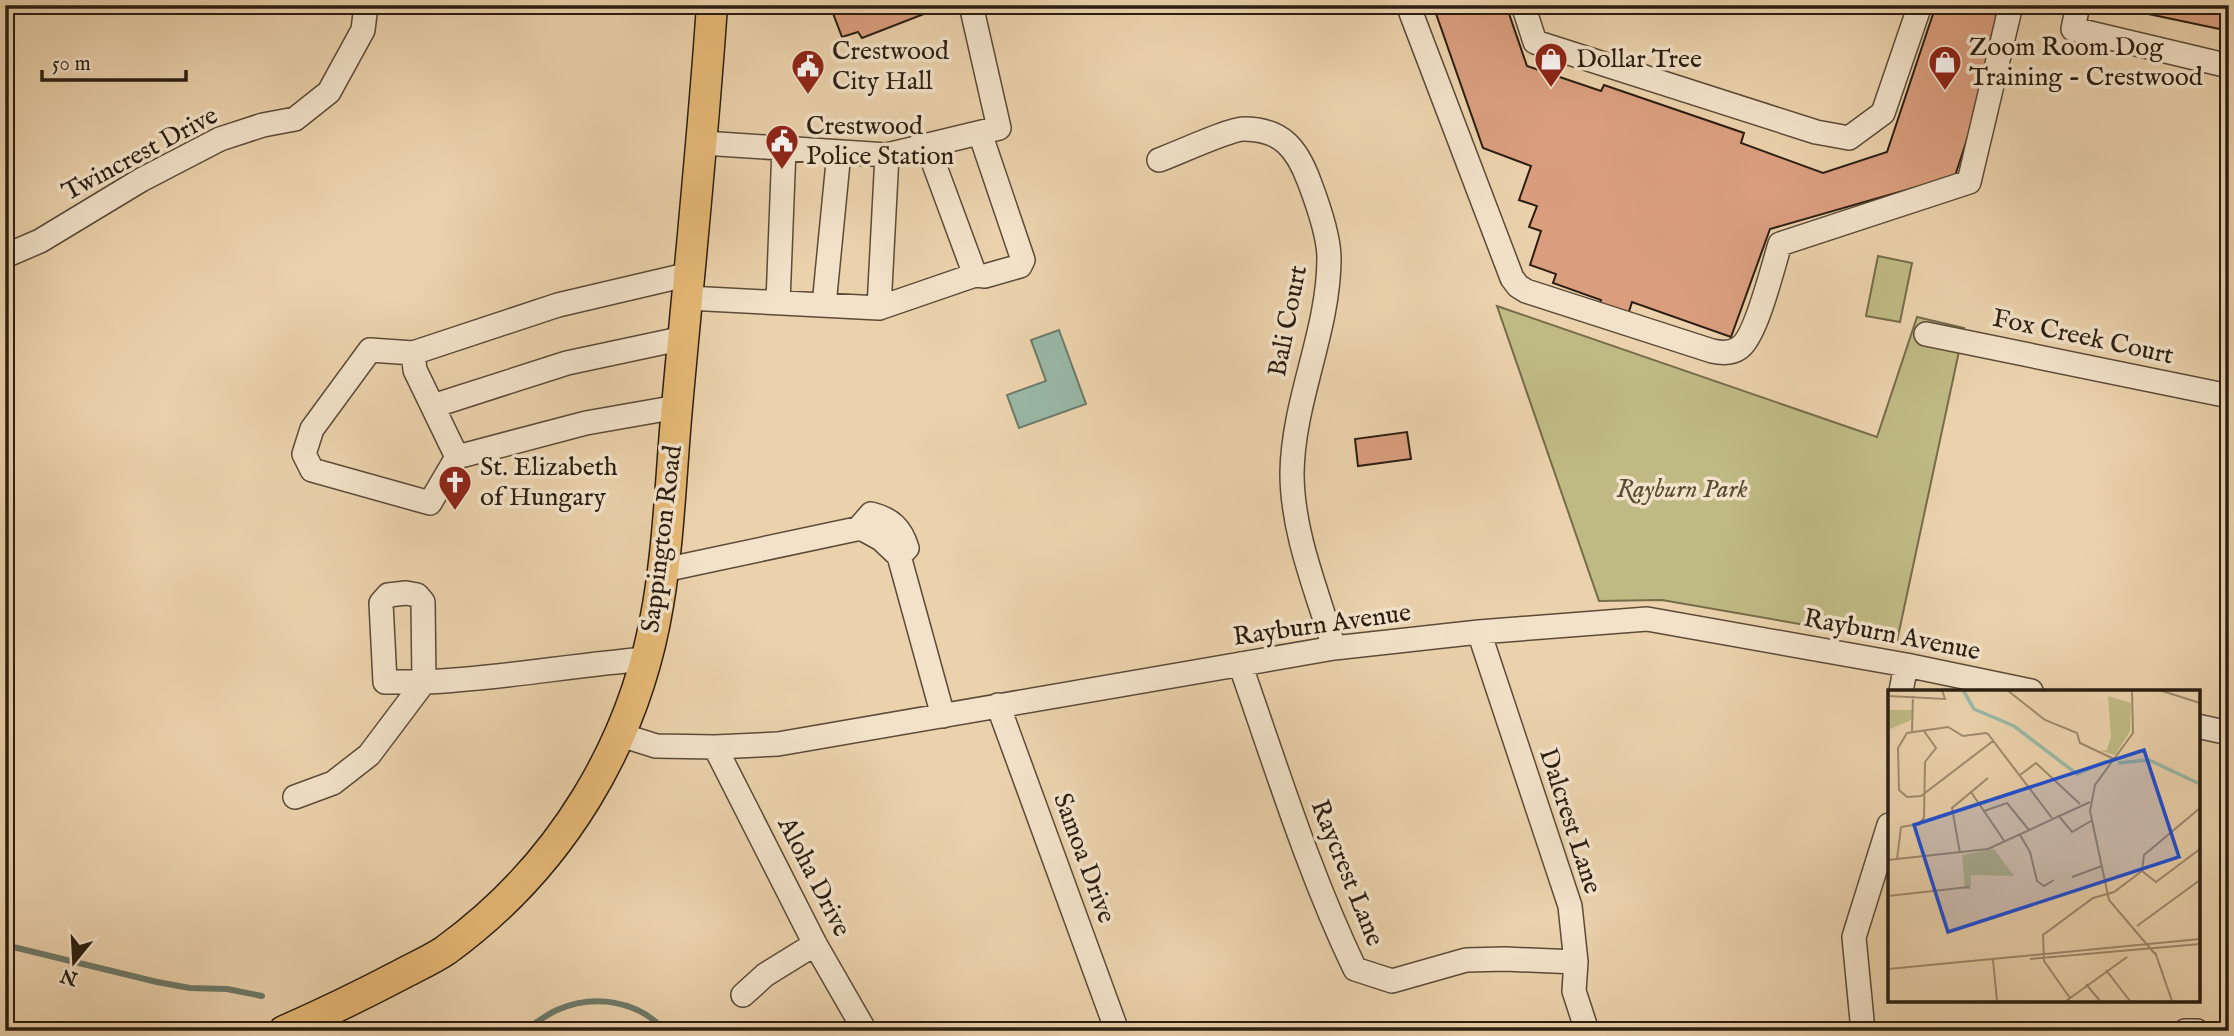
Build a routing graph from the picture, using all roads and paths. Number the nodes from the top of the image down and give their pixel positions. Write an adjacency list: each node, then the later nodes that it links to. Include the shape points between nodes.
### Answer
1 (366, 5): 17 (street, Twincrest Drive, via 363,30 351,57 329,92 295,119 220,139 40,241)
2 (712, 5): 11 (main road, Sappington Road)
3 (971, 5): 10 (street)
4 (1408, 5): 7 (street, via 1518,286 1727,353 1751,336 1780,244 1969,182)
5 (1523, 5): 6 (street, via 1535,42 1816,132 1849,138 1883,113)
6 (1920, 5)
7 (2011, 5)
8 (2078, 5): 9 (street, via 2073,29)
9 (2229, 66)
10 (989, 130): 12 (street); 18 (street, via 1023,260 1020,266)
11 (702, 143): 13 (street); 19 (main road, Sappington Road)
12 (927, 145): 15 (street); 18 (street)
13 (784, 148): 14 (street); 20 (street)
14 (839, 152): 15 (street); 21 (street)
15 (887, 155): 22 (street)
16 (1159, 160): 32 (street, Bali Court, via 1242,129 1266,132 1287,141 1298,155 1314,194 1329,256 1292,471 1295,517)
17 (5, 256)
18 (975, 275): 22 (street)
19 (689, 286): 20 (street); 24 (main road, Sappington Road); 25 (street, via 558,305)
20 (778, 302): 21 (street)
21 (824, 305): 22 (street)
22 (879, 308)
23 (1926, 334): 26 (street, Fox Creek Court)
24 (684, 338): 27 (street, via 567,363); 28 (main road, Sappington Road)
25 (413, 353): 27 (street, via 415,370); 29 (street, via 370,350 312,429 304,454 312,470 430,503)
26 (2229, 396)
27 (433, 406): 29 (street)
28 (677, 407): 29 (street, via 586,423); 30 (main road, Sappington Road)
29 (457, 457)
30 (664, 570): 33 (main road, Sappington Road); 39 (street, via 861,528 899,556)
31 (1479, 632): 32 (street, Rayburn Avenue); 35 (street, Rayburn Avenue, via 1647,619); 47 (street, Dalcrest Lane, via 1570,906)
32 (1334, 648): 34 (street, Rayburn Avenue)
33 (647, 659): 42 (main road, Sappington Road); 44 (street, via 424,682 369,755 332,783)
34 (1240, 664): 38 (street, Rayburn Avenue); 47 (street, Raycrest Lane, via 1304,847 1355,969 1392,981 1466,960)
35 (1906, 665): 36 (street); 37 (street, Rayburn Avenue)
36 (1901, 690)
37 (2026, 690)
38 (998, 705): 39 (street, Rayburn Avenue); 51 (street, Samoa Drive)
39 (943, 716): 43 (street, Rayburn Avenue, via 778,744)
40 (2199, 726): 41 (street)
41 (2229, 733)
42 (621, 735): 43 (street, Rayburn Avenue, via 656,746); 49 (main road, Sappington Road, via 578,813 528,876 474,927 444,952)
43 (715, 747): 46 (street, Aloha Drive)
44 (295, 797)
45 (1888, 829): 53 (street, via 1854,937)
46 (815, 944): 48 (street, via 765,975); 50 (street, Aloha Drive)
47 (1576, 962): 52 (street, Dalcrest Lane, via 1573,991)
48 (743, 995)
49 (284, 1031)
50 (865, 1031)
51 (1117, 1031)
52 (1587, 1031)
53 (1863, 1031)
54 (2185, 1031): 55 (street)
55 (2197, 1031)

